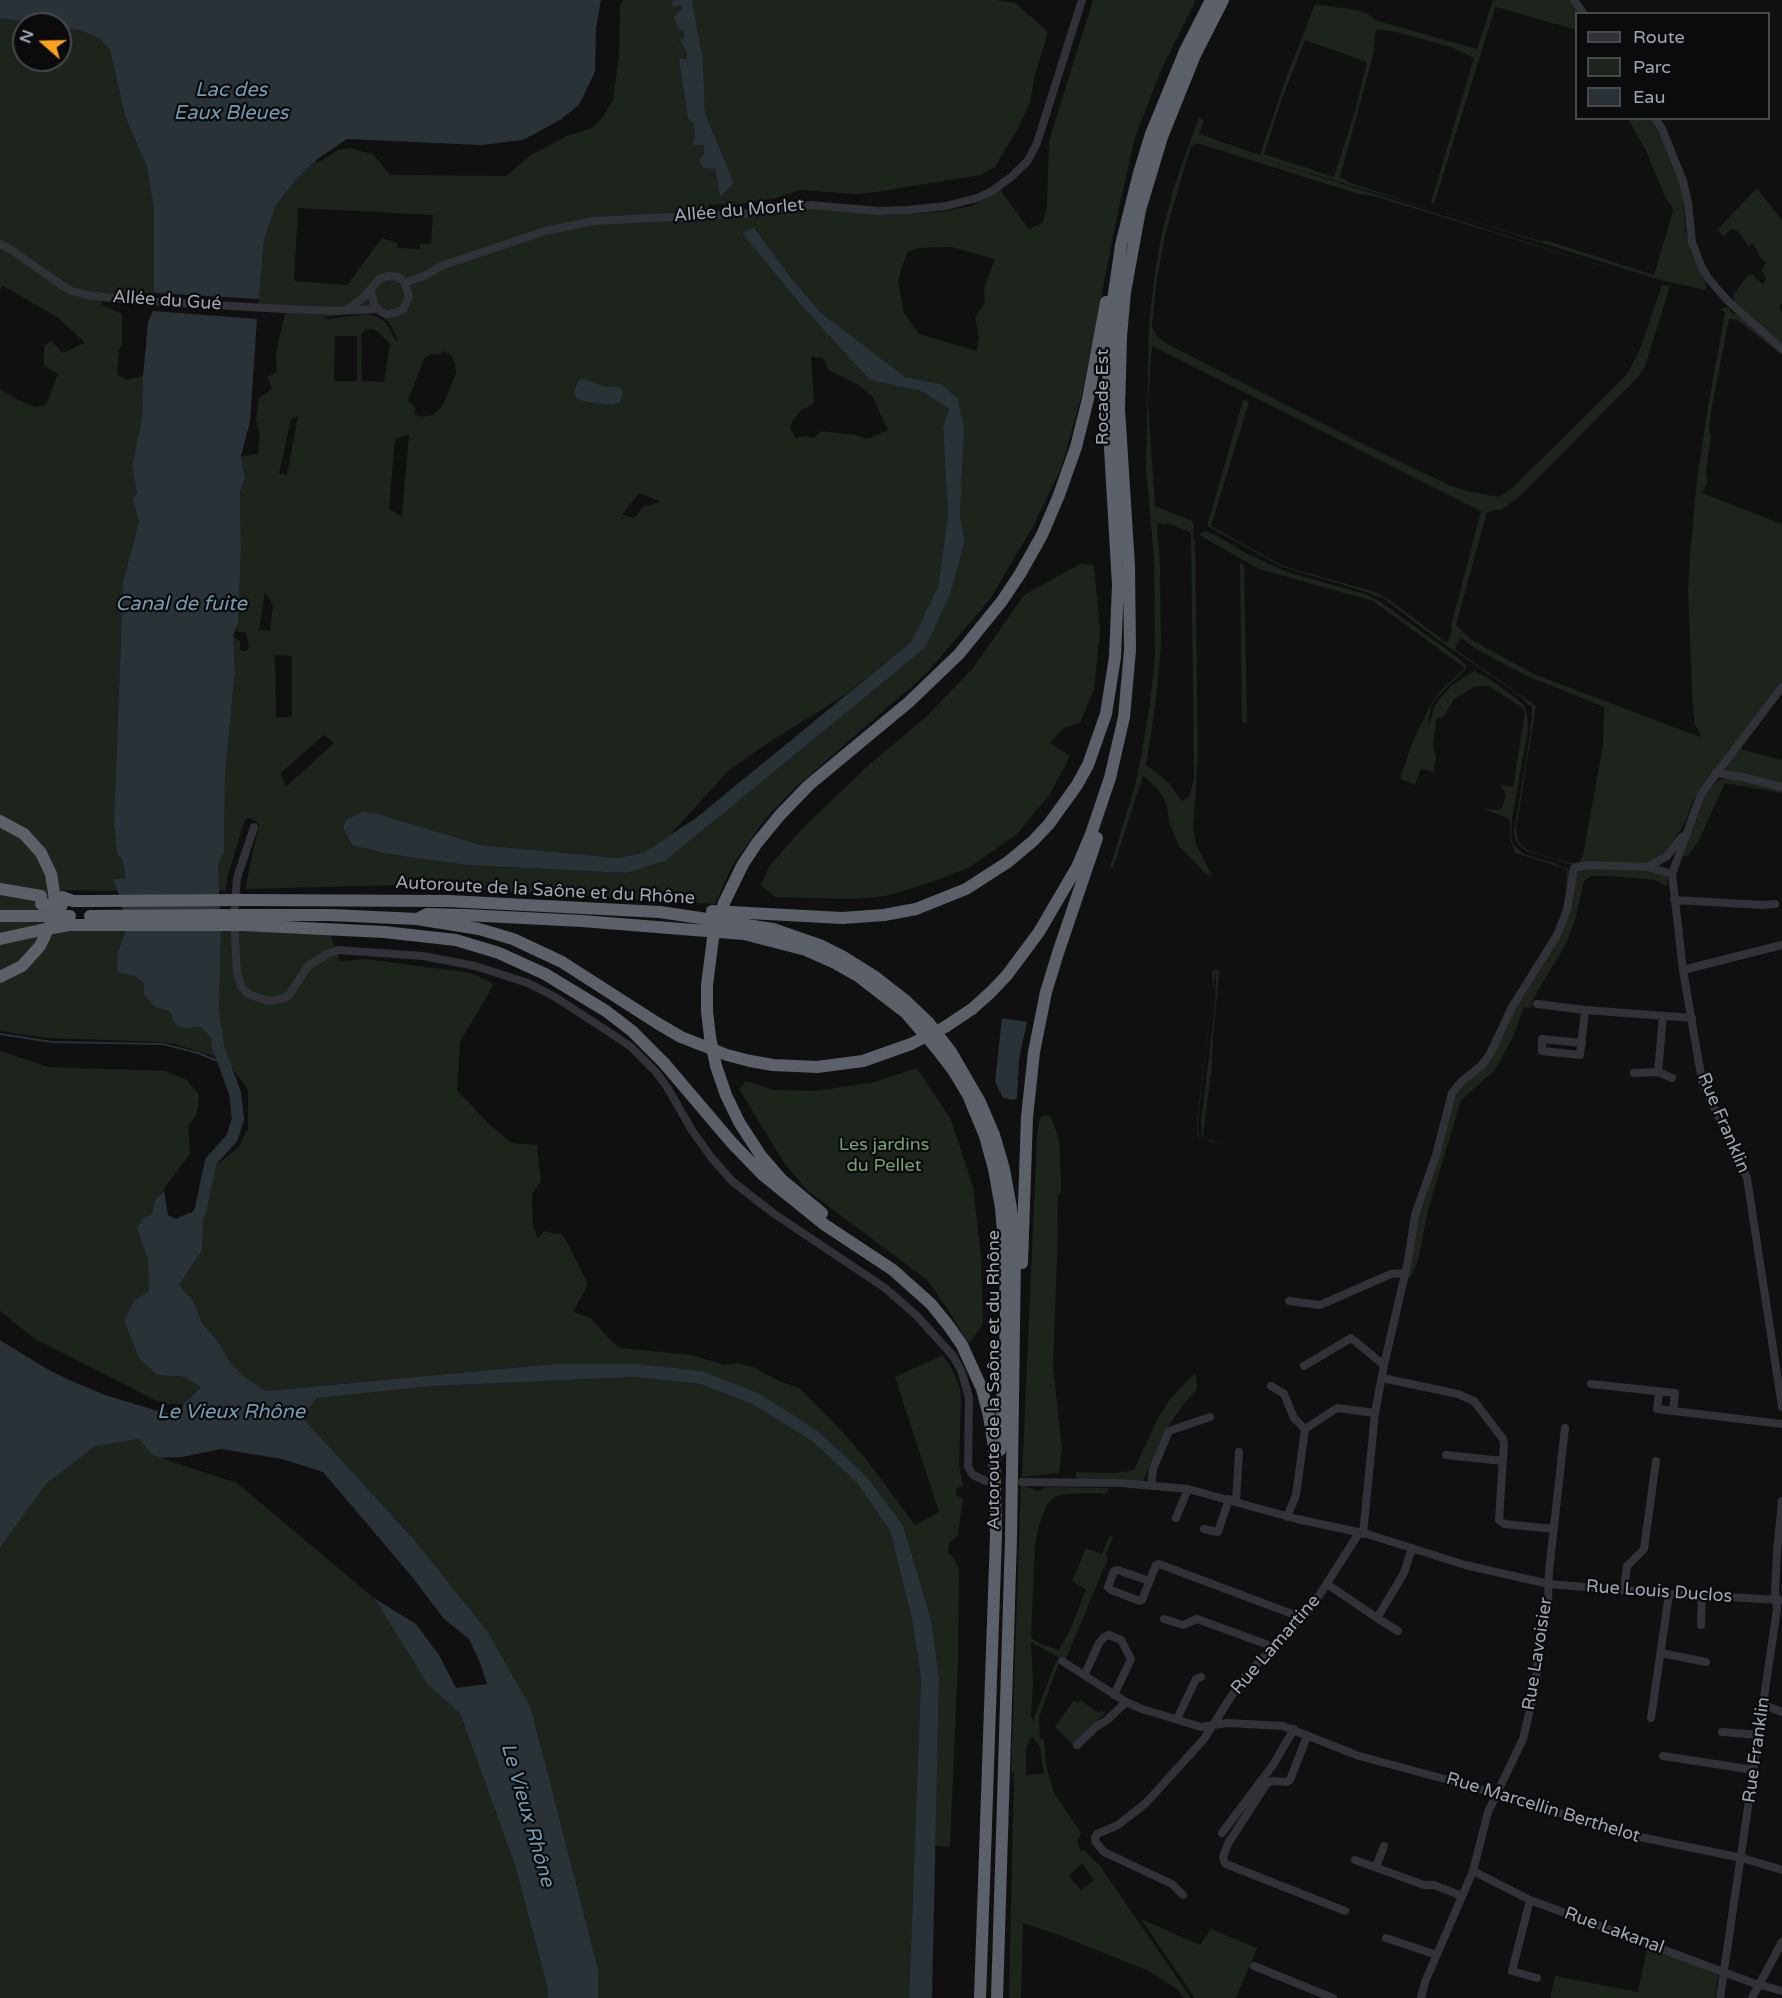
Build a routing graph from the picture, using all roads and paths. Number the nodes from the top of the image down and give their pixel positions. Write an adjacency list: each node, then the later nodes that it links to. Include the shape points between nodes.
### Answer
1 (1082, 0): 7 (street, Allée du Morlet, via 1037,143 1026,162 985,194 963,203 918,209 879,211 811,205 750,213 594,221 545,231 441,266)
2 (1210, 0): 5 (highway, via 1166,95)
3 (1223, 0): 17 (highway, Rocade Est, via 1195,55 1162,137 1140,210 1125,292 1119,409 1130,650 1124,717)
4 (1656, 120): 13 (street, via 1683,181 1692,242 1701,266 1726,300)
5 (1132, 197): 28 (highway, via 1114,292 1108,369 1118,585 1116,657 1106,714 1096,744 1064,805 1033,842 993,873 966,889 916,909 842,918 678,909); 47 (highway, bridge, via 1122,215 1076,447 1042,535 1020,574 959,654 780,815 743,864 724,903 713,938 707,985 716,1066 749,1139)
6 (0, 244): 11 (street, Allée du Gué, via 63,286 87,295 267,308)
7 (426, 275): 8 (street, Allée du Morlet); 10 (street, Allée du Morlet)
8 (405, 283): 9 (street, via 388,276 375,282); 10 (street)
9 (371, 290): 11 (street); 12 (street)
10 (409, 293): 12 (street, via 408,302 399,311 387,314)
11 (348, 309): 12 (street, Allée du Gué)
12 (377, 309)
13 (1782, 349)
14 (1782, 687): 15 (street)
15 (1716, 773): 16 (street); 20 (street, via 1701,794)
16 (1782, 787)
17 (1101, 807): 35 (highway, bridge, via 1077,867 1039,933 1007,975 972,1009 945,1027 863,1061 794,1066 727,1055 657,1023 562,962); 49 (highway, via 1101,825 1058,953 1040,1022 1027,1117 1022,1264)
18 (0, 821): 38 (highway, via 24,834 41,853 51,874 55,900 52,921 40,946 22,966)
19 (254, 827): 68 (street, via 237,878 234,918 237,972 241,986 251,995 272,1001 285,998 308,966 338,950 355,950 423,956 484,969 555,996 631,1047 656,1072 693,1132 732,1180 773,1213 885,1288 953,1356 969,1397 968,1467 973,1475)
20 (1686, 831): 21 (street, via 1667,856); 22 (street)
21 (1648, 867): 22 (street); 48 (street, Rue Lamartine, via 1574,868 1567,910 1557,935 1512,1007 1490,1054 1451,1097 1417,1208)
22 (1672, 874): 25 (street, Rue Franklin)
23 (0, 889): 27 (highway, Autoroute de la Saône et du Rhône)
24 (0, 898): 27 (highway)
25 (1674, 900): 26 (street); 37 (street, Rue Franklin)
26 (1775, 904)
27 (41, 905): 28 (highway, Autoroute de la Saône et du Rhône, bridge, via 66,901 449,901); 29 (highway); 32 (highway, bridge)
28 (660, 912): 49 (highway, Autoroute de la Saône et du Rhône, via 773,929 822,946 874,976 928,1022 964,1072 994,1135 1011,1208)
29 (0, 916)
30 (417, 919): 31 (highway, via 331,915); 35 (highway); 79 (highway, via 427,914 465,915 744,934 806,950 835,963 906,1013 953,1070 968,1095 985,1136 1001,1208 1006,1323)
31 (243, 920): 32 (highway, bridge); 33 (highway)
32 (69, 921): 34 (highway, bridge)
33 (261, 924): 35 (highway, via 406,924 502,941); 47 (highway, via 456,940 499,953 545,974 632,1031 755,1167)
34 (0, 939)
35 (513, 939)
36 (1782, 945): 37 (street)
37 (1683, 970): 42 (street, Rue Franklin)
38 (0, 977)
39 (1537, 1004): 40 (street)
40 (1586, 1010): 41 (street); 43 (street)
41 (1663, 1016): 42 (street); 44 (street)
42 (1692, 1018): 57 (street, Rue Franklin, via 1702,1081 1747,1178)
43 (1582, 1043)
44 (1658, 1072): 45 (street); 46 (street)
45 (1634, 1073)
46 (1672, 1078)
47 (805, 1205): 79 (highway, Autoroute de la Saône et du Rhône, via 884,1260 931,1304 962,1345 982,1389 989,1416 994,1447)
48 (1405, 1273): 50 (street, via 1391,1274 1320,1305); 51 (street, Rue Lamartine)
49 (1016, 1281): 134 (highway, Autoroute de la Saône et du Rhône)
50 (1289, 1301)
51 (1384, 1365): 52 (street, via 1351,1338); 53 (street, Rue Lamartine)
52 (1304, 1366)
53 (1382, 1378): 59 (street, Rue Lamartine); 66 (street, via 1474,1401 1503,1439)
54 (1591, 1384): 56 (street)
55 (1270, 1386): 63 (street, via 1284,1394 1294,1418)
56 (1659, 1392): 58 (street, via 1657,1409); 58 (street, via 1675,1394)
57 (1782, 1407)
58 (1673, 1411): 61 (street)
59 (1375, 1413): 63 (street, via 1337,1408); 78 (street, Rue Lamartine)
60 (1210, 1417): 70 (street, via 1169,1431 1153,1469)
61 (1782, 1424)
62 (1565, 1428): 77 (street, Rue Lavoisier)
63 (1305, 1429): 74 (street, via 1296,1495)
64 (1239, 1452): 72 (street)
65 (1446, 1455): 66 (street)
66 (1503, 1461): 77 (street, via 1499,1520 1504,1524)
67 (1656, 1461): 84 (street, via 1644,1549 1627,1566)
68 (986, 1481)
69 (1022, 1482): 70 (street, Rue Louis Duclos)
70 (1151, 1485): 71 (street, Rue Louis Duclos)
71 (1188, 1489): 72 (street, Rue Louis Duclos); 75 (street)
72 (1232, 1500): 74 (street, Rue Louis Duclos); 76 (street, via 1218,1532)
73 (1782, 1501): 87 (street, Rue Franklin, via 1776,1552)
74 (1287, 1517): 78 (street, Rue Louis Duclos)
75 (1176, 1518)
76 (1204, 1529)
77 (1554, 1529): 83 (street, Rue Lavoisier)
78 (1361, 1533): 80 (street, Rue Louis Duclos); 82 (street, Rue Lamartine)
79 (996, 1535): 133 (highway, Autoroute de la Saône et du Rhône)
80 (1412, 1548): 83 (street, Rue Louis Duclos); 89 (street, via 1404,1572)
81 (1149, 1581): 81 (street, via 1140,1601 1108,1587 1118,1570); 88 (street, via 1159,1564)
82 (1327, 1584): 88 (street, Rue Lamartine); 89 (street)
83 (1549, 1584): 84 (street, Rue Louis Duclos); 113 (street, Rue Lavoisier, via 1535,1688 1523,1739)
84 (1624, 1590): 85 (street, Rue Louis Duclos)
85 (1669, 1594): 86 (street, Rue Louis Duclos); 94 (street)
86 (1702, 1596): 87 (street, Rue Louis Duclos); 91 (street)
87 (1779, 1600): 101 (street, Rue Franklin)
88 (1303, 1618): 93 (street, Rue Lamartine)
89 (1377, 1618): 92 (street)
90 (1164, 1619): 93 (street, via 1183,1625 1197,1619)
91 (1701, 1625)
92 (1398, 1631)
93 (1274, 1647): 105 (street, Rue Lamartine, via 1241,1681)
94 (1661, 1653): 96 (street); 103 (street)
95 (1062, 1661): 97 (street, Rue Marcellin Berthelot)
96 (1706, 1662)
97 (1084, 1674): 99 (street, Rue Marcellin Berthelot); 99 (street, via 1104,1637 1121,1640 1131,1659)
98 (1201, 1677): 104 (street, via 1196,1679)
99 (1114, 1695): 100 (street, Rue Marcellin Berthelot)
100 (1126, 1701): 104 (street, Rue Marcellin Berthelot); 110 (street)
101 (1764, 1705): 102 (street); 108 (street, Rue Franklin)
102 (1782, 1712)
103 (1651, 1718)
104 (1177, 1719): 105 (street, Rue Marcellin Berthelot)
105 (1213, 1725): 106 (street, Rue Marcellin Berthelot, via 1276,1725); 121 (street, Rue Lamartine, via 1146,1803 1118,1825 1097,1834 1095,1841 1104,1851 1172,1884)
106 (1294, 1729): 109 (street, Rue Marcellin Berthelot); 114 (street, via 1273,1765)
107 (1722, 1732): 108 (street)
108 (1759, 1735): 112 (street, Rue Franklin)
109 (1307, 1736): 113 (street, Rue Marcellin Berthelot, via 1359,1756); 124 (street, via 1290,1780 1267,1783 1223,1857 1226,1864)
110 (1077, 1745)
111 (1663, 1756): 112 (street)
112 (1754, 1770): 116 (street, Rue Franklin)
113 (1497, 1795): 116 (street, Rue Marcellin Berthelot, via 1640,1837); 120 (street, Rue Lavoisier, via 1488,1812)
114 (1222, 1833)
115 (1384, 1846): 118 (street)
116 (1742, 1858): 119 (street, Rue Marcellin Berthelot); 129 (street, Rue Franklin)
117 (1355, 1860): 118 (street)
118 (1376, 1867): 122 (street)
119 (1782, 1870)
120 (1473, 1871): 122 (street, Rue Lavoisier); 123 (street, Rue Lakanal)
121 (1183, 1895)
122 (1462, 1896): 127 (street, Rue Lavoisier)
123 (1530, 1900): 129 (street, Rue Lakanal); 130 (street, via 1512,1971)
124 (1345, 1911)
125 (1386, 1938): 127 (street)
126 (1782, 1942): 131 (street)
127 (1437, 1955): 136 (street, Rue Lavoisier)
128 (1254, 1966): 135 (street)
129 (1724, 1972): 131 (street, Rue Lakanal); 137 (street, Rue Franklin)
130 (1537, 1978)
131 (1759, 1984): 132 (street, Rue Lakanal); 138 (street)
132 (1782, 1991)
133 (980, 1998)
134 (997, 1998)
135 (1333, 1998)
136 (1421, 1998)
137 (1720, 1998)
138 (1752, 1998)

